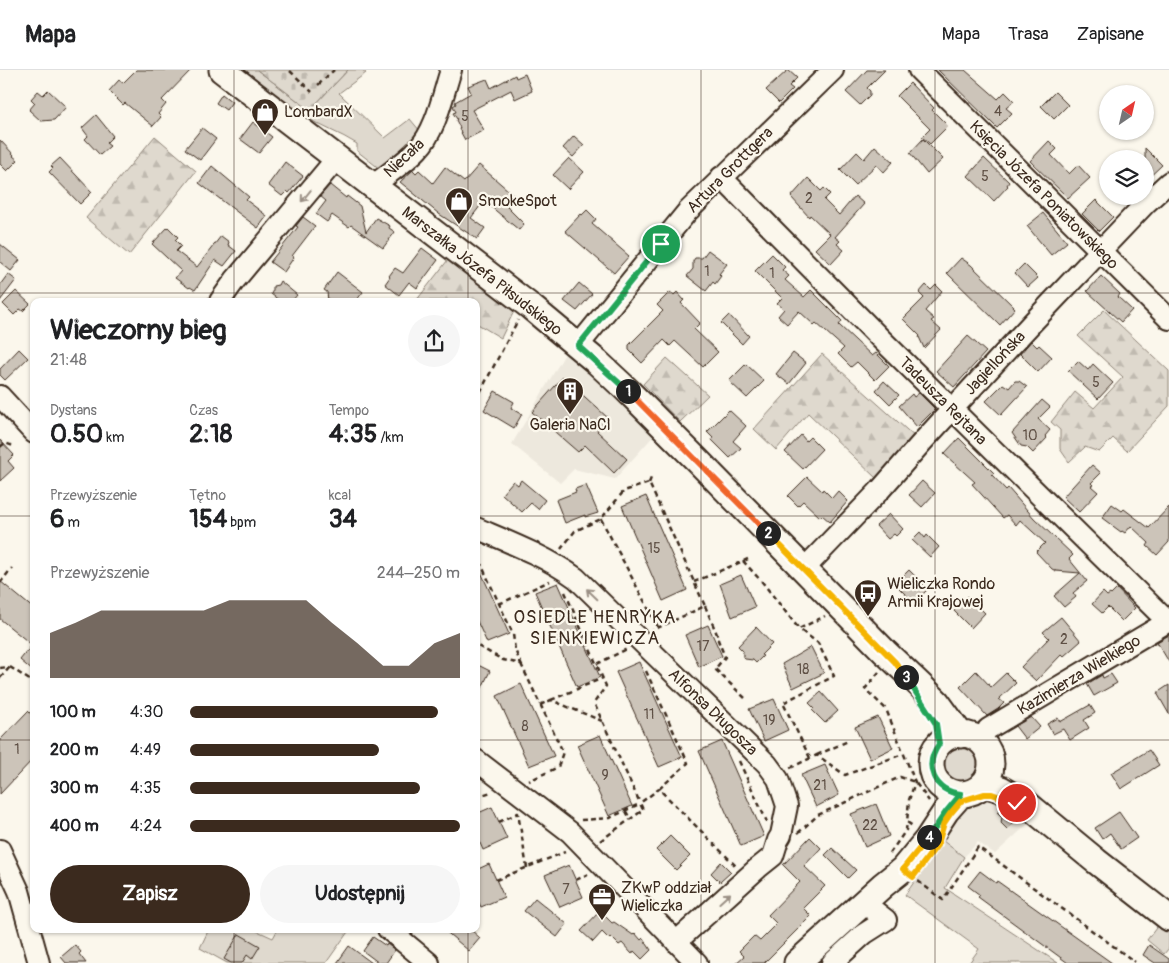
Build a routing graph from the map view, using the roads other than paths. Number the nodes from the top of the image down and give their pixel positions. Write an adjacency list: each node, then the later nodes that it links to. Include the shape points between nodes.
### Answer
1 (222, 70): 5 (main road, Marszałka Józefa Piłsudskiego)
2 (451, 70): 8 (street, Niecała, via 438,112 419,149)
3 (832, 70): 6 (street, Artura Grottgera)
4 (919, 70): 9 (street, Księcia Józefa Poniatowskiego)
5 (336, 158): 8 (main road, Marszałka Józefa Piłsudskiego); 10 (street, one-way to 10)
6 (721, 178): 12 (street, Artura Grottgera, via 687,212); 14 (street, Tadeusza Rejtana)
7 (1169, 182): 9 (street, Jagiellońska)
8 (373, 186): 12 (main road, Marszałka Józefa Piłsudskiego)
9 (1101, 252): 11 (street, Księcia Józefa Poniatowskiego); 14 (street, Jagiellońska)
10 (222, 298)
11 (1169, 319)
12 (578, 346): 17 (main road, Marszałka Józefa Piłsudskiego, via 627,390)
13 (0, 396): 15 (street)
14 (953, 410): 17 (street, Jagiellońska); 18 (street, Tadeusza Rejtana)
15 (30, 429)
16 (480, 530): 32 (street, Alfonsa Długosza, one-way to 16, via 773,856 788,806 775,774 636,642 576,578 533,552)
17 (804, 569): 19 (main road, Marszałka Józefa Piłsudskiego)
18 (1168, 622): 20 (street, Kazimierza Wielkiego)
19 (887, 666): 21 (main road, Marszałka Józefa Piłsudskiego, via 933,697); 22 (main road, Marszałka Józefa Piłsudskiego, via 929,710 936,724)
20 (988, 729)
21 (961, 735): 22 (main road); 24 (main road, via 970,736 985,748 989,756)
22 (939, 744): 25 (main road, via 934,750 931,766)
23 (480, 763): 32 (street, via 567,830)
24 (987, 775): 25 (main road, via 969,793); 28 (main road, via 1034,797 1057,818 1078,846)
25 (943, 794): 27 (main road, via 921,832)
26 (0, 850): 29 (street, via 19,890)
27 (863, 902): 36 (main road); 37 (street, via 886,920 864,934)
28 (1169, 918)
29 (30, 930)
30 (31, 933): 33 (street)
31 (393, 933): 34 (street)
32 (676, 942): 35 (street)
33 (39, 963)
34 (429, 963)
35 (697, 963)
36 (797, 963)
37 (832, 963)

